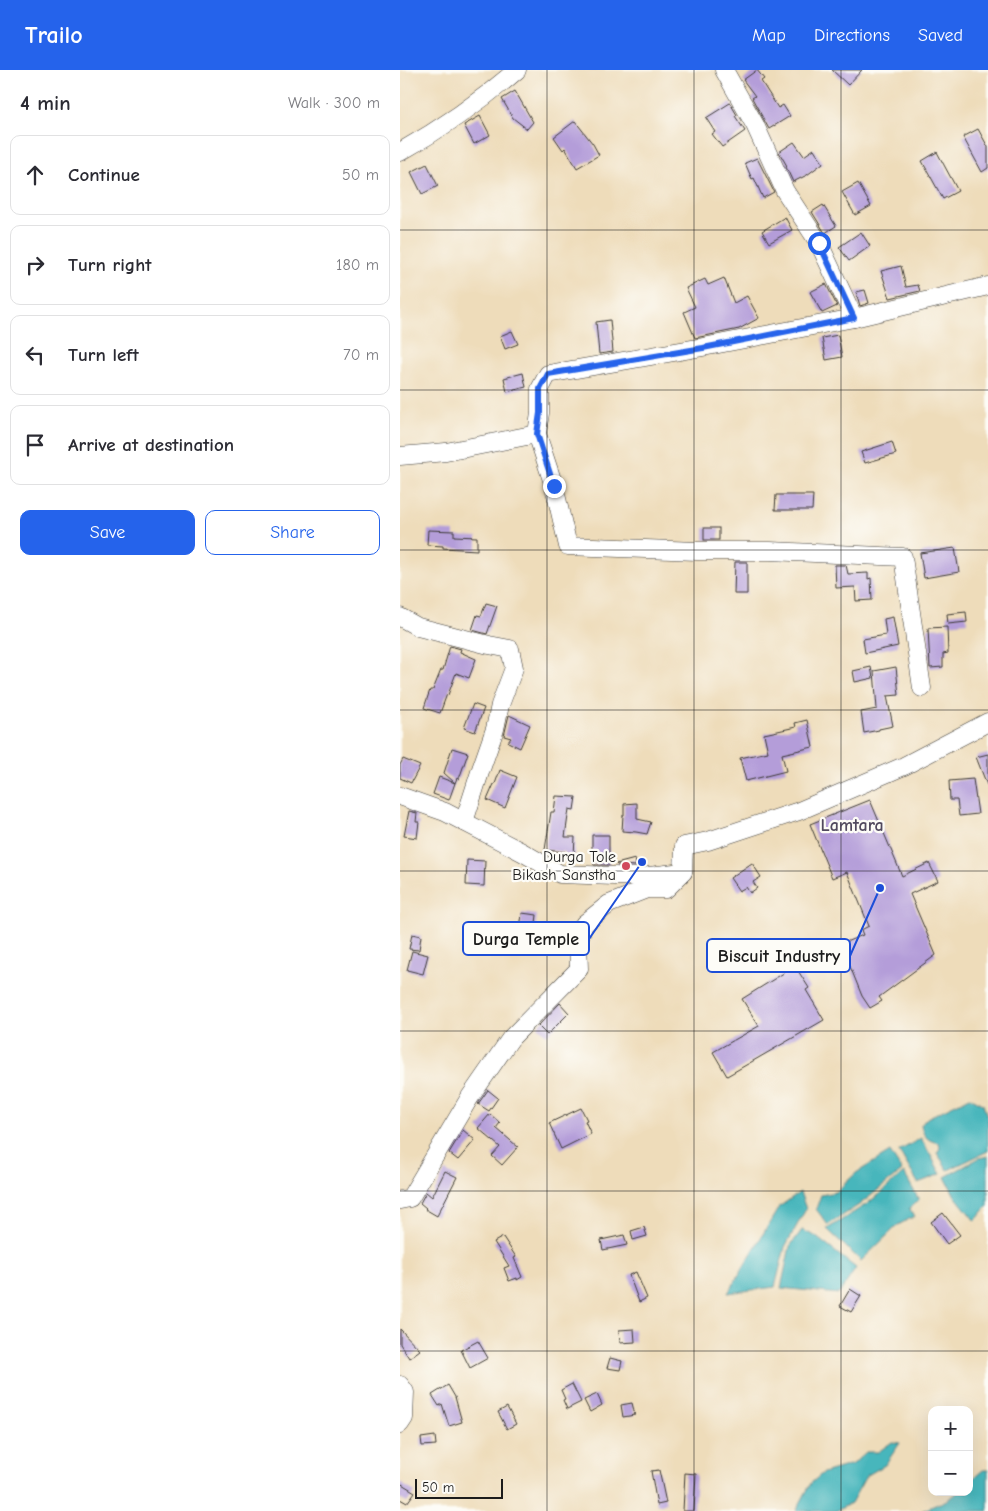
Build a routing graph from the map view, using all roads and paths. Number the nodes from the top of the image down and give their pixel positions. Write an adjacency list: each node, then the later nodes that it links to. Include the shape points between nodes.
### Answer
1 (518, 70): 3 (street, via 427,137)
2 (724, 70): 5 (street, via 755,125 785,191 819,243)
3 (400, 152)
4 (988, 286): 5 (street)
5 (854, 318): 6 (street, via 548,374 540,389)
6 (537, 434): 7 (street, via 446,452); 9 (street, via 554,486 568,546 903,557)
7 (400, 456)
8 (400, 616): 12 (street, via 418,627 510,649 514,668)
9 (922, 688)
10 (988, 722): 13 (street, via 904,766 799,811 684,846)
11 (400, 796): 12 (street)
12 (464, 822): 13 (street, via 560,874 641,877)
13 (683, 872): 14 (street, via 666,889 647,889 609,904 584,924 578,942 579,970 511,1038 470,1097 410,1198)
14 (400, 1200)
15 (400, 1385): 16 (street, via 405,1392 404,1418)
16 (400, 1424)

